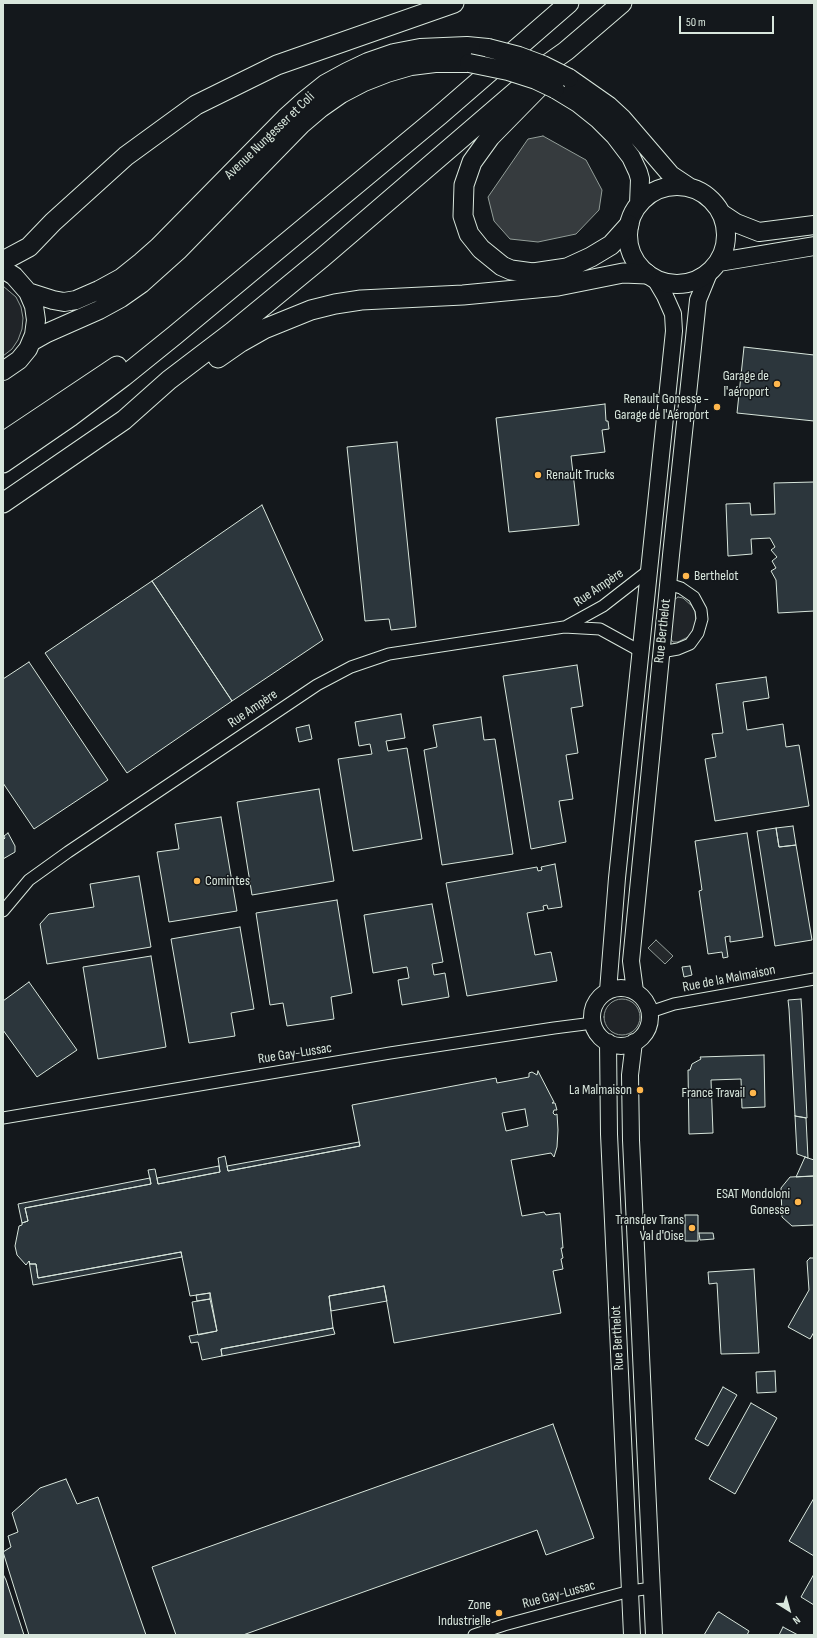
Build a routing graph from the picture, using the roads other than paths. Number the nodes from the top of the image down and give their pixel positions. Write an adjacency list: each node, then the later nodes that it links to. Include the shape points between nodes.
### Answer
1 (454, 3): 11 (highway, via 277,65 196,105 126,156 29,247)
2 (569, 3): 16 (highway, via 440,115)
3 (622, 3): 4 (highway)
4 (566, 51): 8 (highway, via 558,68 490,137 472,162 464,185 463,216 469,234 481,249 502,266 534,273 567,268 591,257 612,245); 19 (highway, via 322,258 169,380)
5 (690, 187): 6 (main road, via 662,188 649,194); 7 (main road, via 711,199); 15 (main road, Avenue Nungesser et Coli, bridge, via 671,175 609,106 569,78 519,56 488,48 420,48 375,60 325,84 285,118 158,247 121,278 76,300 64,302)
6 (639, 204): 8 (main road); 17 (main road, Avenue Nungesser et Coli, bridge, via 640,179 631,157 598,119 555,89 508,70 469,63 411,66 370,80 341,94 321,108 301,125 179,250 141,284 99,310)
7 (721, 213): 9 (main road, via 736,223 759,232); 12 (main road, via 726,227 726,242)
8 (629, 225): 14 (main road, via 628,241 632,256)
9 (814, 225)
10 (814, 246): 12 (main road)
11 (3, 261)
12 (714, 267): 14 (main road, via 697,280 683,284 668,284); 24 (main road, Rue Berthelot, via 698,300)
13 (3, 269): 15 (main road, via 14,276)
14 (651, 277): 19 (highway, via 623,273 558,286 462,295 361,300 311,310 264,329 241,342 146,412); 23 (main road, Rue Berthelot, via 665,296 673,314 674,331)
15 (28, 292): 17 (main road, via 36,320)
16 (175, 335): 20 (highway, via 160,337); 21 (highway, via 76,412)
17 (31, 342): 18 (main road, via 19,360)
18 (3, 371)
19 (124, 420): 22 (highway)
20 (3, 442)
21 (3, 463)
22 (3, 503)
23 (648, 571): 25 (street, Rue Ampère, via 604,606); 26 (main road, Rue Berthelot)
24 (668, 584): 27 (main road, Rue Berthelot); 27 (street, via 681,588 694,597 702,618 698,634 690,644)
25 (564, 627): 26 (street, Rue Ampère, via 600,629); 28 (street, Rue Ampère, via 389,654 351,667 304,694 68,852 29,880)
26 (640, 651): 30 (main road, Rue Berthelot)
27 (661, 652): 31 (main road, Rue Berthelot, via 631,961)
28 (3, 912)
29 (814, 979): 32 (street, Rue de la Malmaison, via 674,1004)
30 (608, 991): 31 (main road, via 622,988); 33 (main road, via 597,1001)
31 (635, 991): 32 (main road, via 646,1002)
32 (650, 1012): 35 (main road, via 646,1032)
33 (593, 1023): 34 (main road, via 600,1036); 36 (street, Rue Gay-Lussac, via 390,1053)
34 (608, 1042): 35 (main road, via 619,1045); 38 (main road, Rue Berthelot, via 609,1134)
35 (634, 1042): 37 (main road, Rue Berthelot, via 630,1076 631,1140)
36 (3, 1118)
37 (652, 1588): 38 (street, Rue Gay-Lussac); 41 (main road, Rue Berthelot)
38 (630, 1591): 39 (street, Rue Gay-Lussac); 40 (main road, Rue Berthelot)
39 (474, 1635)
40 (632, 1635)
41 (654, 1635)

